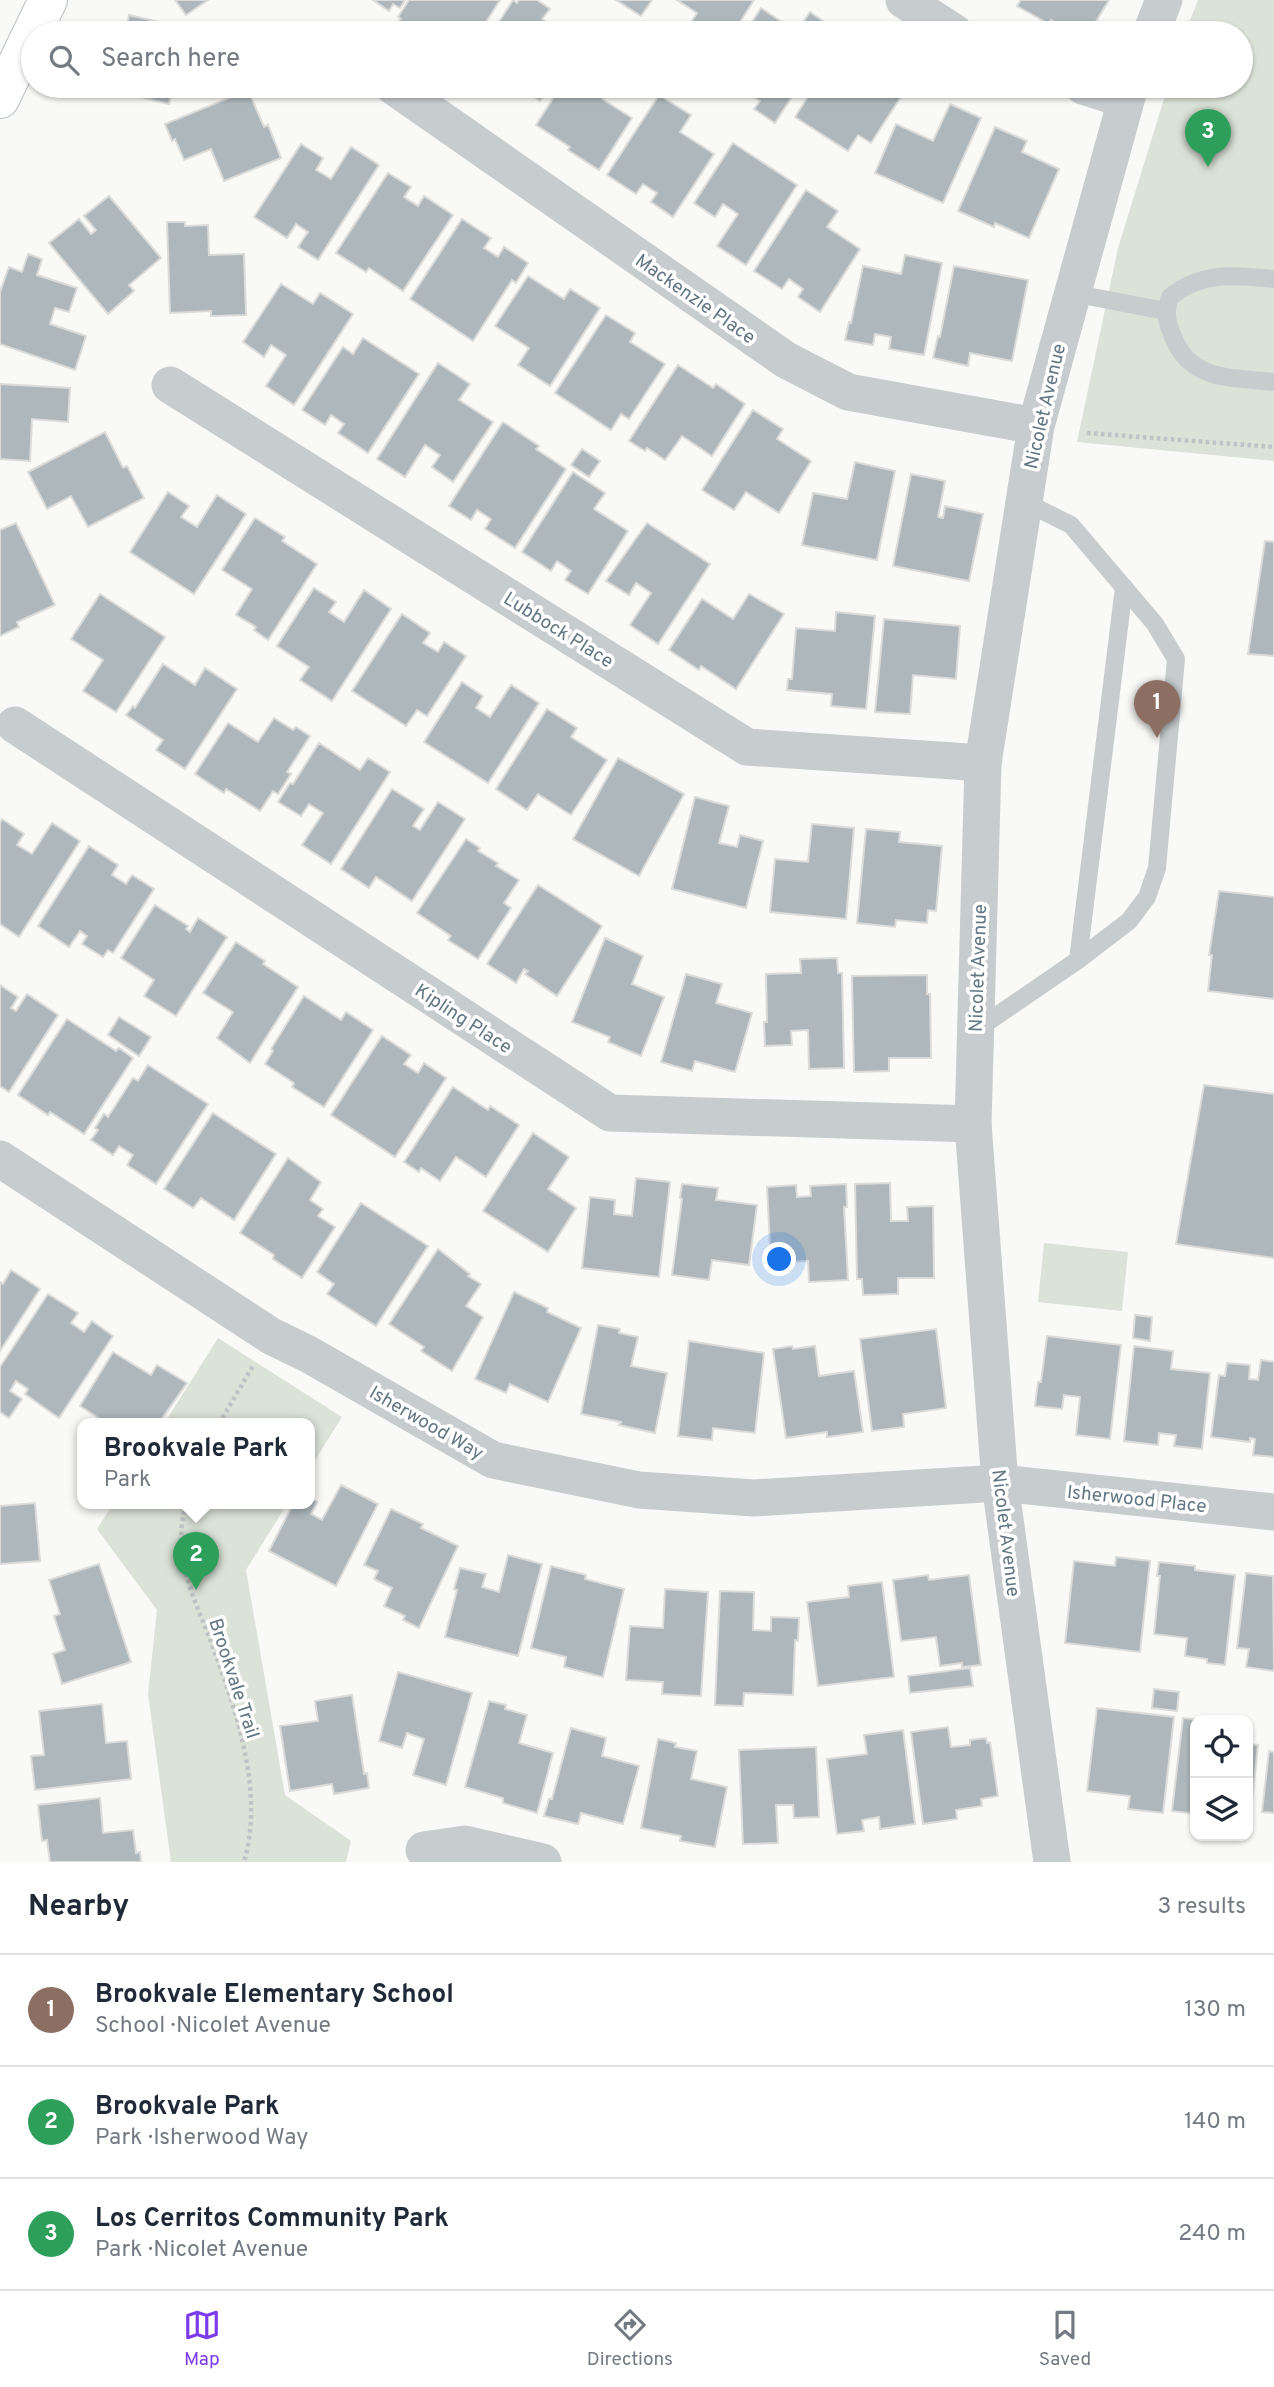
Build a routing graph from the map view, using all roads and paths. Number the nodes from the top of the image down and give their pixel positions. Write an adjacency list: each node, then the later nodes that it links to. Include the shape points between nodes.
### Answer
1 (48, 0): 4 (main road)
2 (904, 0): 5 (street)
3 (1164, 0): 6 (street)
4 (38, 21)
5 (936, 21)
6 (1156, 21)
7 (21, 56): 10 (main road)
8 (410, 98): 16 (street, Mackenzie Place, via 786,360 848,392)
9 (1125, 98): 12 (street, Nicolet Avenue)
10 (0, 99)
11 (1274, 279): 13 (lane, via 1214,276 1198,280 1170,297)
12 (1072, 293): 13 (lane); 16 (street, Nicolet Avenue)
13 (1165, 311): 14 (lane, via 1175,344 1196,368 1206,374)
14 (1274, 382)
15 (170, 385): 22 (street, Lubbock Place, via 747,747)
16 (1036, 426): 19 (street, Nicolet Avenue)
17 (1087, 433): 18 (path)
18 (1274, 447)
19 (1024, 507): 20 (lane, via 1037,508 1071,525); 22 (street, Nicolet Avenue)
20 (1124, 587): 23 (lane); 23 (lane, via 1176,659 1157,868 1147,897 1129,921)
21 (15, 725): 25 (street, Kipling Place, via 610,1113)
22 (983, 763): 24 (street, Nicolet Avenue)
23 (1078, 960): 24 (lane)
24 (976, 1030): 25 (street, Nicolet Avenue)
25 (973, 1124): 29 (street, Nicolet Avenue)
26 (0, 1159): 27 (street, Isherwood Way)
27 (271, 1336): 28 (path); 29 (street, Isherwood Way, via 493,1460 626,1488 754,1497)
28 (223, 1418)
29 (1000, 1483): 31 (street, Isherwood Place); 35 (street, Nicolet Avenue)
30 (185, 1509): 33 (path, Brookvale Trail, via 180,1535 186,1581 215,1652 242,1744 251,1818)
31 (1274, 1512)
32 (424, 1850): 34 (street, via 465,1844)
33 (244, 1862)
34 (543, 1862)
35 (1052, 1862)

